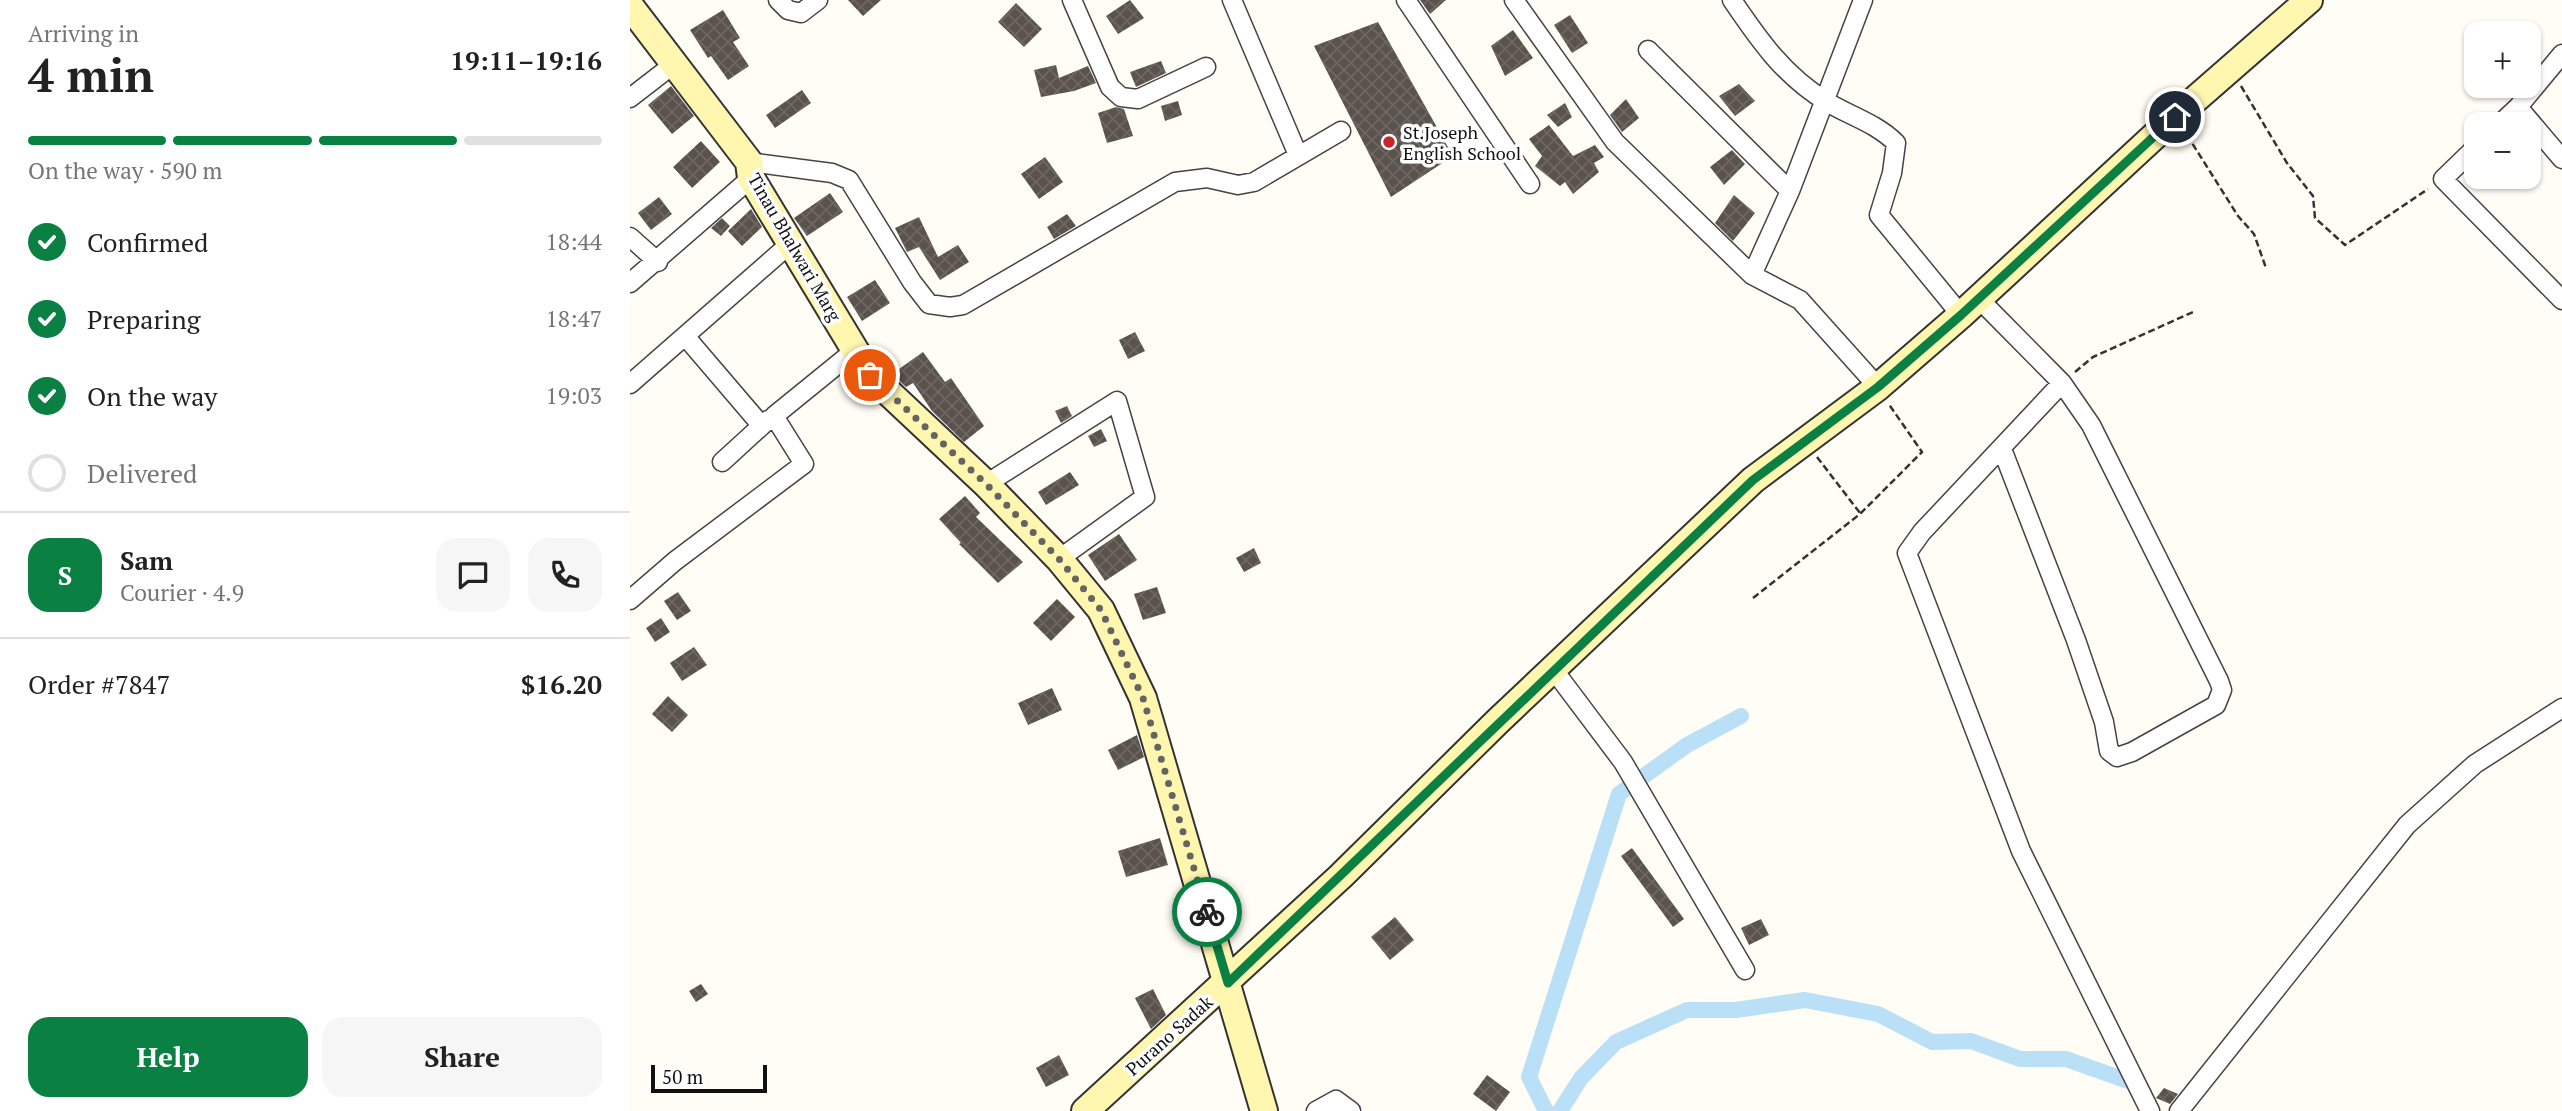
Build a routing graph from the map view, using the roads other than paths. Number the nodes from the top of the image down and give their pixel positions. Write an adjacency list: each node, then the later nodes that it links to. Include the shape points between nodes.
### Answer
1 (778, 0): 2 (street, via 788,10 801,13)
2 (818, 0)
3 (1072, 0): 14 (street, via 1110,87 1121,97 1138,99)
4 (1232, 0): 20 (street)
5 (1406, 0): 24 (street)
6 (1514, 0): 29 (street, via 1615,142)
7 (1732, 0): 16 (street, via 1769,54)
8 (1863, 0): 16 (street)
9 (2309, 0): 32 (main road, Purano Sadak)
10 (630, 6): 13 (main road, Tinau Bhalwari Marg)
11 (1648, 50): 25 (street)
12 (2562, 54): 17 (street)
13 (674, 64): 15 (street); 23 (main road, Tinau Bhalwari Marg)
14 (1206, 67)
15 (630, 98)
16 (1826, 101): 25 (street); 32 (street, via 1896,143 1879,215)
17 (2518, 107): 18 (street); 22 (street)
18 (2513, 112)
19 (1341, 131): 20 (street)
20 (1298, 155): 23 (street, via 1254,182 1238,185 1207,178 1175,182 963,305 950,307 929,304 920,293 849,180 832,173)
21 (2464, 159): 31 (street, via 2443,179)
22 (2562, 159)
23 (750, 170): 27 (main road, Tinau Bhalwari Marg); 28 (street)
24 (1530, 184)
25 (1790, 191): 29 (street)
26 (630, 237): 28 (street)
27 (791, 243): 33 (street); 34 (main road, Tinau Bhalwari Marg)
28 (657, 262): 30 (street)
29 (1752, 275): 37 (street, via 1800,300)
30 (630, 283)
31 (2562, 300)
32 (1970, 307): 35 (street); 37 (main road, Purano Sadak)
33 (685, 337): 36 (street); 38 (street)
34 (854, 351): 38 (street); 41 (main road, Tinau Bhalwari Marg, via 870,375)
35 (2062, 383): 39 (street); 39 (street, via 2108,455 2220,681 2216,705 2132,752 2117,757 2109,751 2076,640)
36 (630, 384)
37 (1878, 387): 44 (main road, Purano Sadak, via 1753,480)
38 (768, 421): 40 (street); 43 (street, via 804,464)
39 (2002, 449): 52 (street, via 1907,553 2021,851)
40 (722, 462)
41 (986, 484): 42 (main road, Tinau Bhalwari Marg); 42 (street, via 1117,401 1145,497)
42 (1059, 559): 47 (main road, Tinau Bhalwari Marg, via 1101,610 1143,698)
43 (630, 600)
44 (1553, 669): 46 (street, via 1623,762); 47 (main road, Purano Sadak)
45 (2562, 708): 53 (street, via 2475,764 2407,824)
46 (1745, 970)
47 (1228, 983): 48 (main road, Purano Sadak); 49 (main road, Tinau Bhalwari Marg)
48 (1085, 1111)
49 (1264, 1111)
50 (1316, 1111): 51 (street, via 1336,1100)
51 (1351, 1111)
52 (2150, 1111)
53 (2179, 1111)

